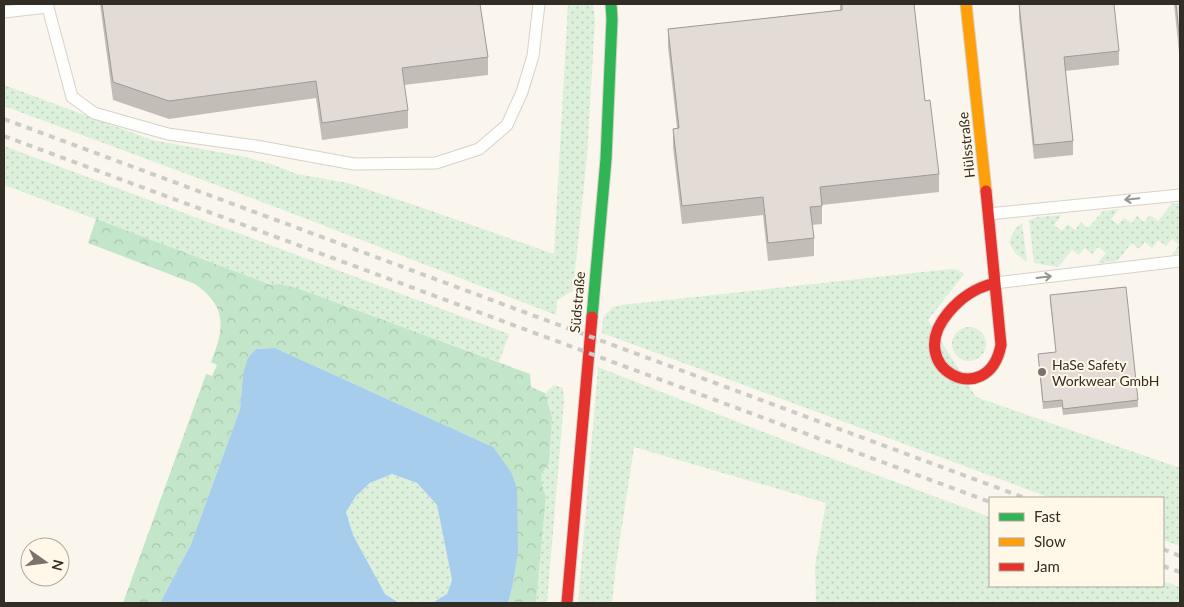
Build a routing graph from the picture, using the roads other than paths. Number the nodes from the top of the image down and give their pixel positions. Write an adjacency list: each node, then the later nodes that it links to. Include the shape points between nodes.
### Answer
1 (539, 4): 4 (lane, via 533,56 507,125 479,149 436,163 354,164 168,134 94,113 72,97)
2 (611, 4): 10 (street, Südstraße, via 606,159)
3 (966, 4): 7 (street, Hülsstraße)
4 (47, 5): 5 (lane)
5 (4, 12)
6 (1180, 194): 7 (lane, one-way to 7)
7 (988, 214): 9 (street, Hülsstraße)
8 (1180, 261): 9 (lane, one-way to 8)
9 (996, 282): 9 (street, Hülsstraße, via 963,296 939,326 934,338 935,357 940,367 953,376 964,380 981,376 998,358 1002,340)
10 (567, 603)

